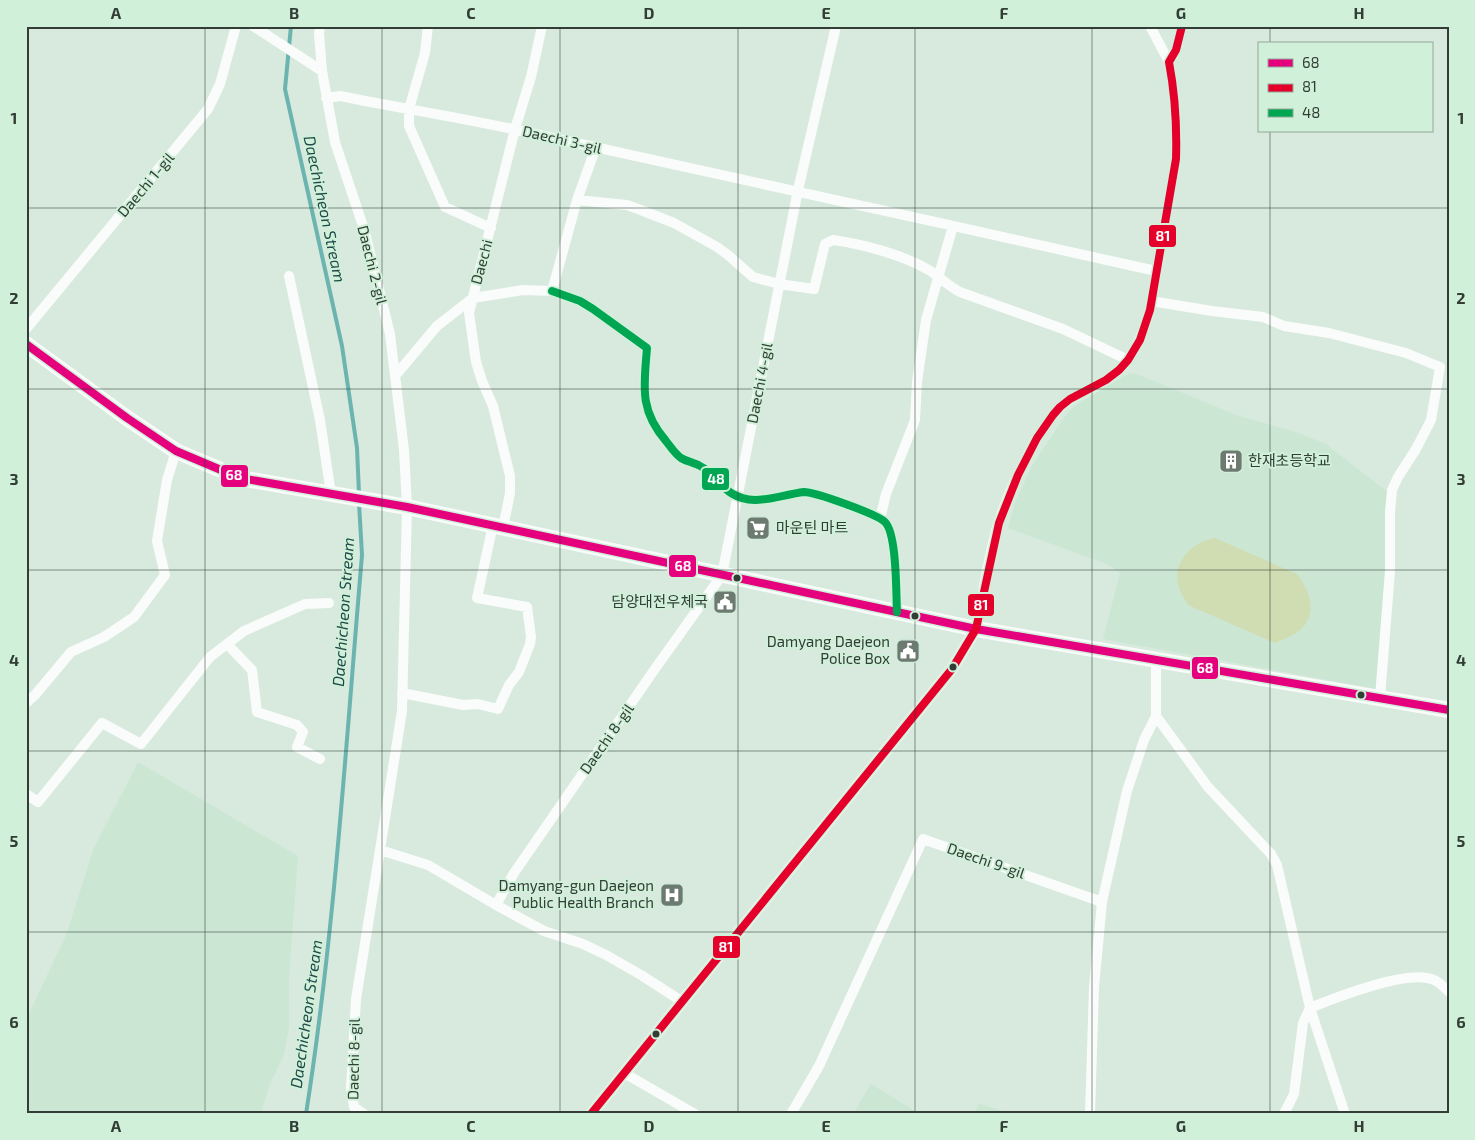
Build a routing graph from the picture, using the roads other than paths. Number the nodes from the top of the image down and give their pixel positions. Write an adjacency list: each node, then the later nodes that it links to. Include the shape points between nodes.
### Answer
1 (236, 26): 26 (street, Daechi 1-gil, via 220,84 208,109)
2 (320, 26): 10 (street, Daechi 2-gil)
3 (428, 26): 12 (street, via 425,53)
4 (542, 26): 13 (street, Daechi)
5 (836, 26): 15 (street, Daechi 4-gil)
6 (1150, 26): 9 (street)
7 (1182, 26): 9 (street, via 1176,50)
8 (254, 27): 10 (street)
9 (1169, 62): 19 (street, via 1176,159)
10 (322, 71): 11 (street, Daechi 2-gil)
11 (326, 98): 12 (street, Daechi 3-gil, via 340,96); 29 (street, Daechi 2-gil, via 335,142 364,229 390,334)
12 (409, 109): 13 (street, Daechi 3-gil); 18 (street, via 409,126 445,207)
13 (515, 129): 14 (street, Daechi 3-gil); 18 (street, Daechi)
14 (596, 147): 15 (street, Daechi 3-gil); 16 (street)
15 (798, 190): 17 (street); 22 (street, Daechi 4-gil)
16 (577, 200): 22 (street, via 627,205 674,224 728,255 753,277); 23 (street)
17 (953, 226): 19 (street); 20 (street)
18 (491, 228): 24 (street, Daechi)
19 (1156, 271): 25 (street)
20 (938, 275): 22 (street, via 908,259 833,240 825,244 814,289); 28 (street, via 960,292 1063,329); 34 (street, via 921,343 915,420 886,494)
21 (289, 276): 31 (street, via 320,420)
22 (779, 284): 32 (street, Daechi 4-gil)
23 (552, 291): 24 (street, via 523,290); 32 (street, via 593,309 647,348 644,393 648,413 660,434 681,458 697,463 727,492)
24 (473, 298): 29 (street, via 437,326); 35 (street, Daechi, via 469,313 476,362 492,406 510,476 510,493)
25 (1151, 301): 28 (street, via 1140,340); 43 (street, via 1263,317 1284,326 1329,333 1406,353 1440,367 1431,420 1392,490 1390,572)
26 (26, 329)
27 (26, 344): 30 (main road)
28 (1128, 360): 39 (street, via 1106,380 1060,407 1037,438 999,523)
29 (395, 376): 33 (street, Daechi 2-gil)
30 (176, 451): 31 (main road, via 240,478); 44 (street, via 167,480 157,541 164,575 134,617 104,637 71,652)
31 (331, 494): 33 (main road)
32 (738, 497): 34 (street, via 756,500 806,492 842,502); 36 (street, Daechi 4-gil)
33 (407, 508): 35 (main road); 42 (street, Daechi 8-gil)
34 (880, 519): 38 (street, via 885,522 893,542)
35 (498, 527): 36 (main road); 42 (street, Daechi, via 477,598 527,607 531,637 519,672 498,709)
36 (722, 575): 38 (main road); 51 (street, Daechi 8-gil, via 526,856)
37 (329, 603): 40 (street, via 305,604 244,631)
38 (896, 612): 39 (main road)
39 (976, 628): 41 (main road); 53 (street, via 952,670)
40 (227, 644): 47 (street, via 252,670 257,712 297,725 303,732 297,747); 48 (street, via 210,657 141,744 102,723 38,802)
41 (1156, 661): 43 (main road); 46 (street)
42 (402, 693): 49 (street, Daechi 8-gil)
43 (1380, 698): 45 (main road)
44 (26, 703)
45 (1449, 710)
46 (1156, 716): 50 (street, via 1144,740 1127,791); 54 (street, via 1208,787 1271,854 1277,865)
47 (320, 759)
48 (26, 794)
49 (380, 850): 51 (street, via 428,865); 56 (street, Daechi 8-gil, via 356,998 351,1088 354,1107)
50 (1102, 902): 59 (street, Daechi 9-gil, via 922,839 819,1066); 60 (street, via 1094,986)
51 (496, 905): 53 (street, via 544,930 606,955)
52 (1449, 992): 54 (street, via 1432,979 1411,978 1345,994)
53 (683, 1002): 55 (street)
54 (1310, 1008): 61 (street, via 1303,1023 1294,1094); 62 (street)
55 (624, 1073): 57 (street); 58 (street)
56 (364, 1114)
57 (591, 1114)
58 (695, 1114)
59 (791, 1114)
60 (1090, 1114)
61 (1284, 1114)
62 (1344, 1114)

